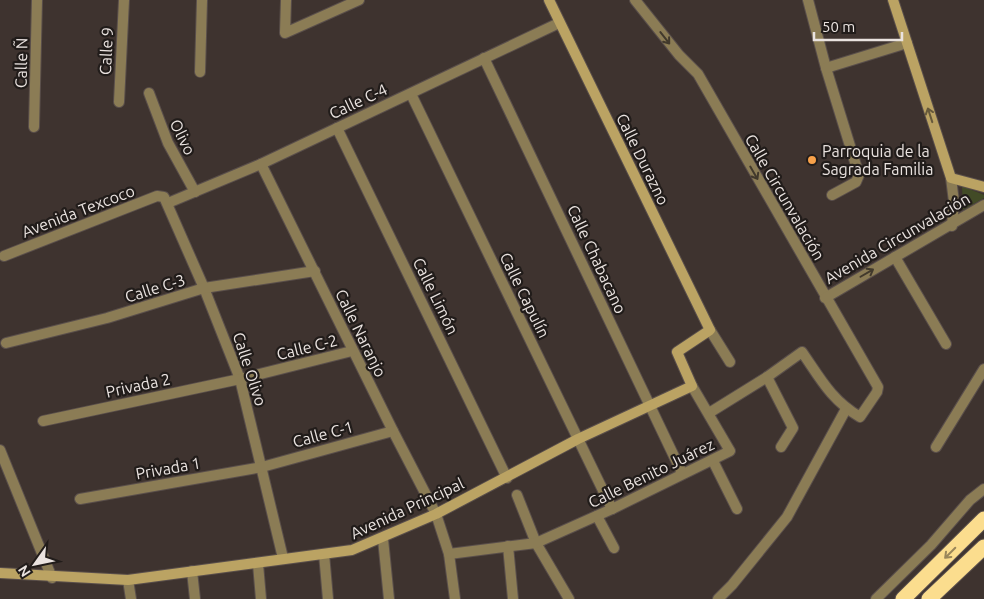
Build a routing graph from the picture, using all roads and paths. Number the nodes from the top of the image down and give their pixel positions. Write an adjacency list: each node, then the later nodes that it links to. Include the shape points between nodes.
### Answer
1 (38, 0): 18 (street, Calle Ñ)
2 (124, 0): 17 (street, Calle 9)
3 (202, 0): 14 (street)
4 (286, 0): 5 (street, via 285,33)
5 (359, 0)
6 (549, 0): 10 (street, Calle Durazno)
7 (635, 0): 32 (street, Calle Circunvalación, one-way to 32, via 698,74)
8 (808, 0): 13 (street)
9 (893, 0): 11 (street)
10 (559, 23): 12 (street, Calle C-4); 33 (street, Calle Durazno)
11 (907, 43): 13 (street); 21 (street, one-way to 11)
12 (484, 58): 16 (street, Calle C-4); 42 (street, Calle Chabacano)
13 (826, 68): 24 (street, via 859,179)
14 (200, 72)
15 (149, 93): 23 (street, Olivo, via 168,144)
16 (411, 94): 19 (street, Calle C-4); 47 (street, Calle Capulín)
17 (118, 102)
18 (34, 128)
19 (337, 128): 20 (street, Calle C-4); 54 (street, Calle Limón)
20 (261, 164): 23 (street, Calle C-4); 30 (street, Calle Naranjo)
21 (951, 178): 22 (street); 27 (street)
22 (984, 187)
23 (194, 192): 25 (street, Calle C-4)
24 (832, 195)
25 (166, 200): 28 (street, Avenida Texcoco, via 157,196); 31 (street, Calle Olivo)
26 (984, 205): 27 (street, Avenida Circunvalación)
27 (952, 226): 29 (street, Avenida Circunvalación)
28 (4, 256)
29 (895, 257): 32 (street, Avenida Circunvalación, one-way to 29); 35 (street)
30 (315, 271): 31 (street, Calle C-3); 36 (street, Calle Naranjo)
31 (204, 288): 34 (street, Calle C-3, via 107,318); 40 (street, Calle Olivo)
32 (825, 298): 43 (street, Calle Circunvalación, via 876,381 877,392 860,417)
33 (710, 330): 37 (street); 41 (street, Calle Benito Juárez, via 677,352)
34 (6, 343)
35 (946, 344)
36 (352, 351): 40 (street, Calle C-2); 46 (street, Calle Naranjo)
37 (730, 362)
38 (984, 369): 49 (street)
39 (767, 377): 43 (street, via 802,352 831,396); 44 (street); 48 (street, via 793,428)
40 (240, 379): 45 (street, Privada 2); 52 (street, Calle Olivo)
41 (692, 386): 42 (street, Avenida Principal); 44 (street, Calle Benito Juárez)
42 (650, 406): 47 (street, Avenida Principal); 53 (street, Calle Chabacano)
43 (846, 409): 84 (street, via 787,517)
44 (708, 413): 51 (street, Calle Benito Juárez, via 730,451)
45 (43, 421)
46 (393, 431): 52 (street, Calle C-1); 60 (street, Calle Naranjo)
47 (578, 439): 54 (street, Avenida Principal); 58 (street, Calle Capulín)
48 (781, 447)
49 (936, 447)
50 (0, 450): 74 (street)
51 (713, 461): 53 (street, Calle Benito Juárez); 59 (street)
52 (262, 467): 57 (street, Privada 1); 70 (street, Calle Olivo)
53 (682, 473): 58 (street, Calle Benito Juárez)
54 (507, 478): 60 (street, Avenida Principal)
55 (984, 489): 85 (street)
56 (517, 495): 64 (street)
57 (80, 499)
58 (612, 509): 61 (street, Calle Benito Juárez)
59 (737, 509)
60 (436, 514): 63 (street, Avenida Principal); 69 (street, Calle Naranjo)
61 (597, 516): 64 (street, Calle Benito Juárez); 67 (street)
62 (984, 519): 86 (highway, one-way to 86)
63 (383, 538): 68 (street, Avenida Principal, via 352,550); 80 (street)
64 (536, 543): 65 (street, Calle Benito Juárez); 83 (street)
65 (508, 546): 69 (street, Calle Benito Juárez); 82 (street)
66 (984, 547): 87 (highway)
67 (614, 548)
68 (324, 554): 70 (street, Avenida Principal); 79 (street)
69 (449, 554): 81 (street, Calle Naranjo)
70 (283, 558): 71 (street, Avenida Principal)
71 (258, 564): 72 (street, Avenida Principal); 78 (street)
72 (192, 571): 75 (street, Avenida Principal); 77 (street)
73 (0, 573): 74 (street, Avenida Principal)
74 (52, 578): 75 (street, Avenida Principal)
75 (128, 580): 76 (street)
76 (131, 599)
77 (195, 599)
78 (261, 599)
79 (328, 599)
80 (389, 599)
81 (455, 599)
82 (513, 599)
83 (569, 599)
84 (718, 599)
85 (876, 599)
86 (903, 599)
87 (929, 599)

